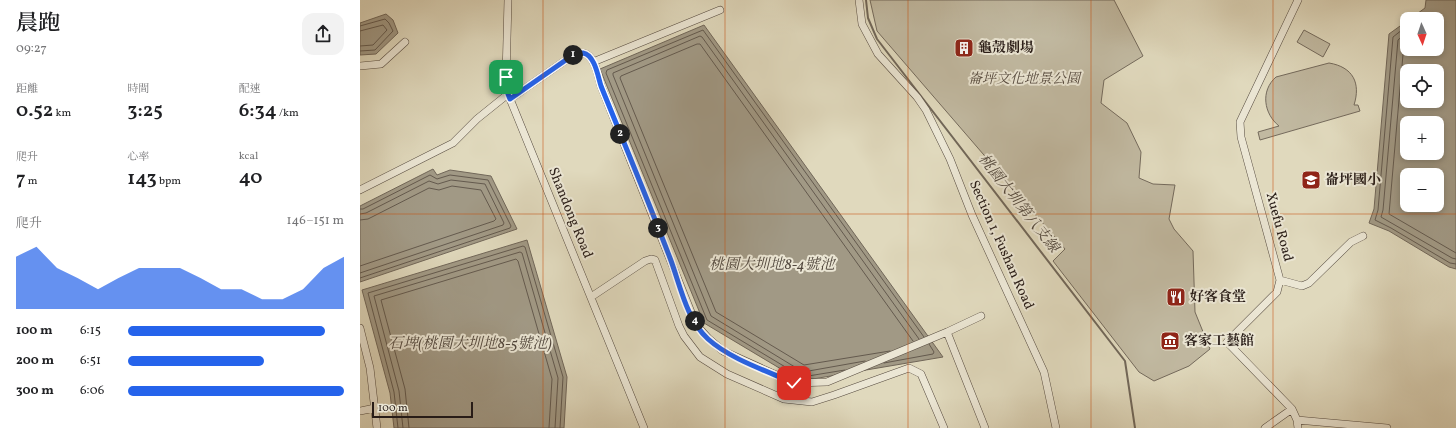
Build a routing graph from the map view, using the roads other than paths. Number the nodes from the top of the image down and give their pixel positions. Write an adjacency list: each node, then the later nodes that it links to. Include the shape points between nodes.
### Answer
1 (508, 0): 8 (street, Shandong Road, via 506,77)
2 (859, 0): 24 (street, Section 1, Fushan Road, via 862,24 878,54 917,97 944,148 1044,372)
3 (1298, 0): 11 (street, Xuefu Road, via 1240,122 1241,137)
4 (720, 10): 6 (street)
5 (405, 42): 7 (street, via 381,64)
6 (593, 62): 8 (street, via 583,53 573,55); 15 (street, via 688,306 698,328 723,351 794,383 827,382)
7 (360, 66)
8 (509, 97): 9 (street, via 478,119 453,143); 12 (street, Shandong Road)
9 (360, 190)
10 (1363, 236): 11 (street, via 1351,242 1309,283 1302,286)
11 (1280, 280): 17 (street, Xuefu Road, via 1277,292 1227,342)
12 (591, 297): 21 (street, Shandong Road); 22 (street, via 645,261 655,260 684,336 700,356 727,374 784,399 812,402 909,368 921,374)
13 (981, 316): 15 (street)
14 (360, 328): 16 (street, via 370,368)
15 (947, 332): 23 (street)
16 (375, 408): 18 (street); 20 (street)
17 (1292, 409): 19 (street, Xuefu Road); 25 (street)
18 (360, 411)
19 (1297, 420): 26 (street, Xuefu Road); 27 (street)
20 (376, 428)
21 (644, 428)
22 (944, 428)
23 (985, 428)
24 (1056, 428)
25 (1265, 428)
26 (1298, 428)
27 (1387, 428)

